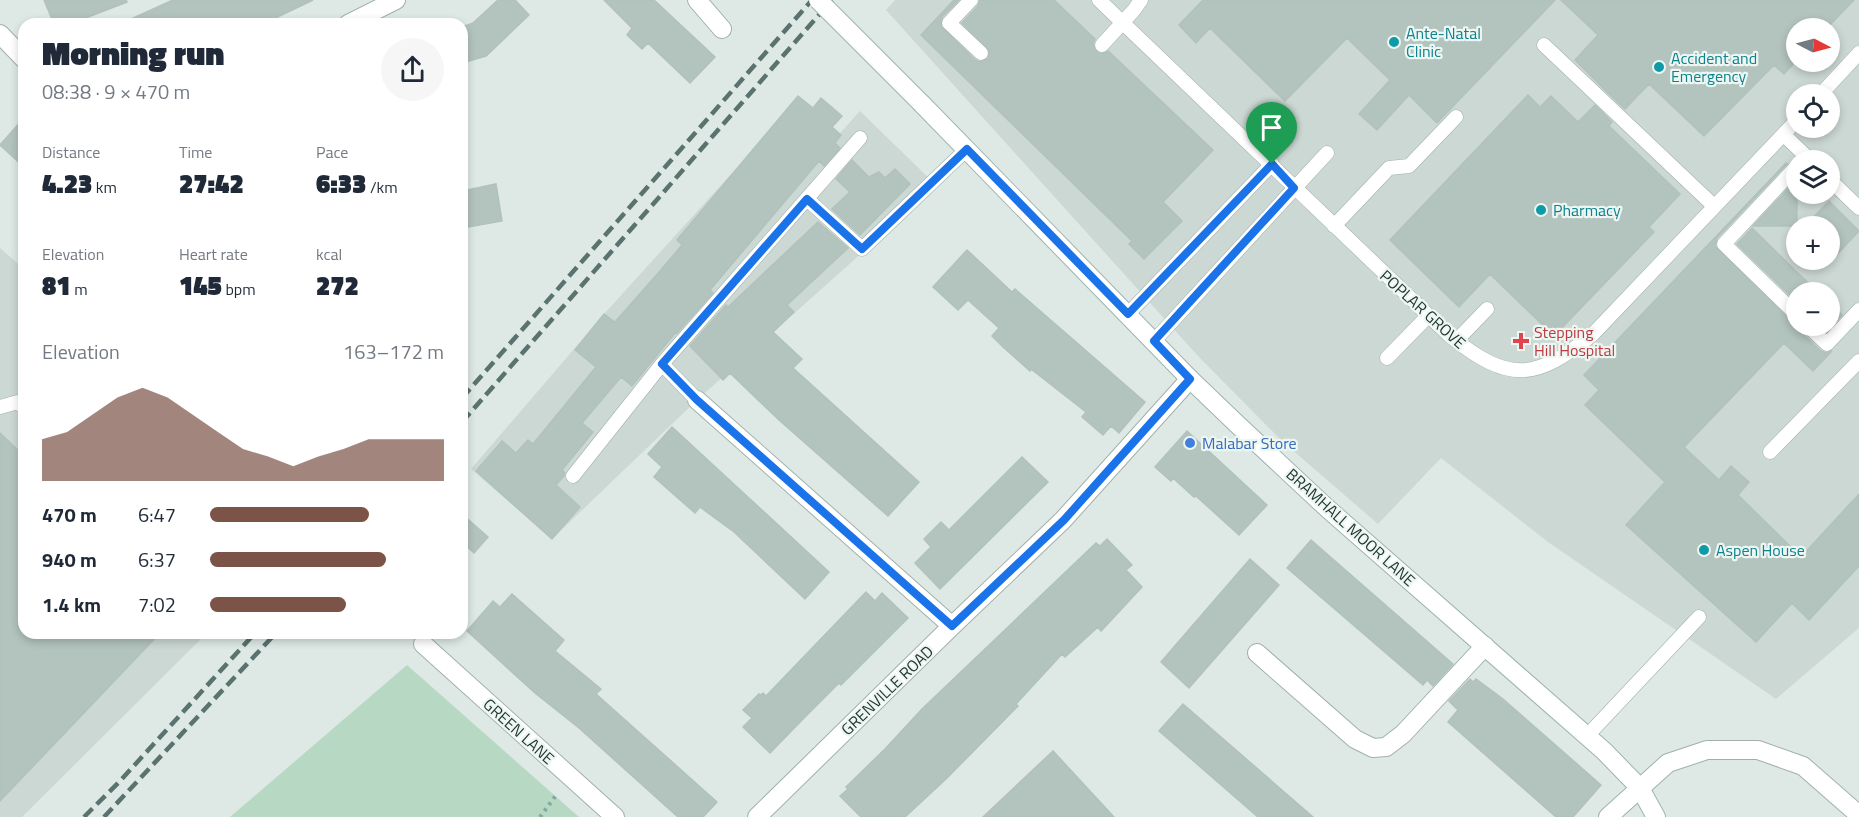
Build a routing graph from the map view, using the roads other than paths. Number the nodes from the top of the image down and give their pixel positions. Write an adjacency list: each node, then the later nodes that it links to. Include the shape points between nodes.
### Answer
1 (396, 0): 7 (street)
2 (697, 0): 9 (street)
3 (818, 0): 21 (street, BRAMHALL MOOR LANE, bridge)
4 (971, 0): 14 (lane, via 949,23)
5 (1099, 0): 8 (lane, POPLAR GROVE)
6 (1141, 0): 8 (lane)
7 (360, 18)
8 (1123, 23): 11 (lane); 24 (lane, POPLAR GROVE)
9 (722, 29)
10 (0, 34): 13 (street)
11 (1102, 45)
12 (1544, 45): 29 (lane)
13 (18, 53)
14 (981, 53)
15 (1859, 53): 16 (lane)
16 (1830, 84)
17 (1456, 117): 31 (lane, via 1409,166 1389,168)
18 (1786, 133): 19 (lane, POPLAR GROVE)
19 (1784, 135): 22 (lane); 29 (lane, POPLAR GROVE)
20 (860, 138): 28 (lane)
21 (967, 149): 28 (lane, via 862,249); 35 (street, BRAMHALL MOOR LANE)
22 (1796, 150)
23 (1327, 153): 26 (lane)
24 (1272, 164): 26 (lane, POPLAR GROVE); 35 (lane)
25 (1786, 180): 32 (lane, via 1724,244)
26 (1294, 188): 31 (lane, POPLAR GROVE); 40 (lane)
27 (1840, 190): 30 (lane)
28 (807, 199): 44 (lane)
29 (1714, 206): 41 (lane, POPLAR GROVE, via 1610,318 1554,362 1530,370 1508,369 1487,362)
30 (1859, 208)
31 (1334, 226): 36 (lane, POPLAR GROVE)
32 (1786, 304)
33 (1487, 309): 41 (lane)
34 (1859, 310): 37 (lane)
35 (1128, 314): 40 (street, BRAMHALL MOOR LANE)
36 (1428, 316): 41 (lane, POPLAR GROVE); 42 (lane)
37 (1840, 330)
38 (1819, 336): 39 (lane, via 1827,344)
39 (1835, 336)
40 (1154, 341): 45 (street, BRAMHALL MOOR LANE)
41 (1456, 341)
42 (1387, 358)
43 (1859, 361): 49 (lane)
44 (662, 364): 46 (lane); 50 (lane)
45 (1190, 379): 52 (street, GRENVILLE ROAD, via 1064,520); 54 (street, BRAMHALL MOOR LANE, via 1328,508)
46 (697, 400): 52 (street)
47 (18, 402): 48 (lane)
48 (0, 407)
49 (1770, 452)
50 (573, 476)
51 (1699, 617): 56 (lane)
52 (952, 626): 60 (street, GRENVILLE ROAD)
53 (423, 644): 59 (street, GREEN LANE)
54 (1485, 646): 55 (street, via 1403,734 1386,747 1373,748 1355,739); 56 (street, BRAMHALL MOOR LANE)
55 (1257, 653)
56 (1587, 736): 57 (street, BRAMHALL MOOR LANE)
57 (1640, 788): 58 (street, via 1668,763 1707,750 1758,750 1803,766); 61 (street); 62 (street, BRAMHALL MOOR LANE)
58 (1859, 815)
59 (615, 817)
60 (757, 817)
61 (1608, 817)
62 (1656, 817)

